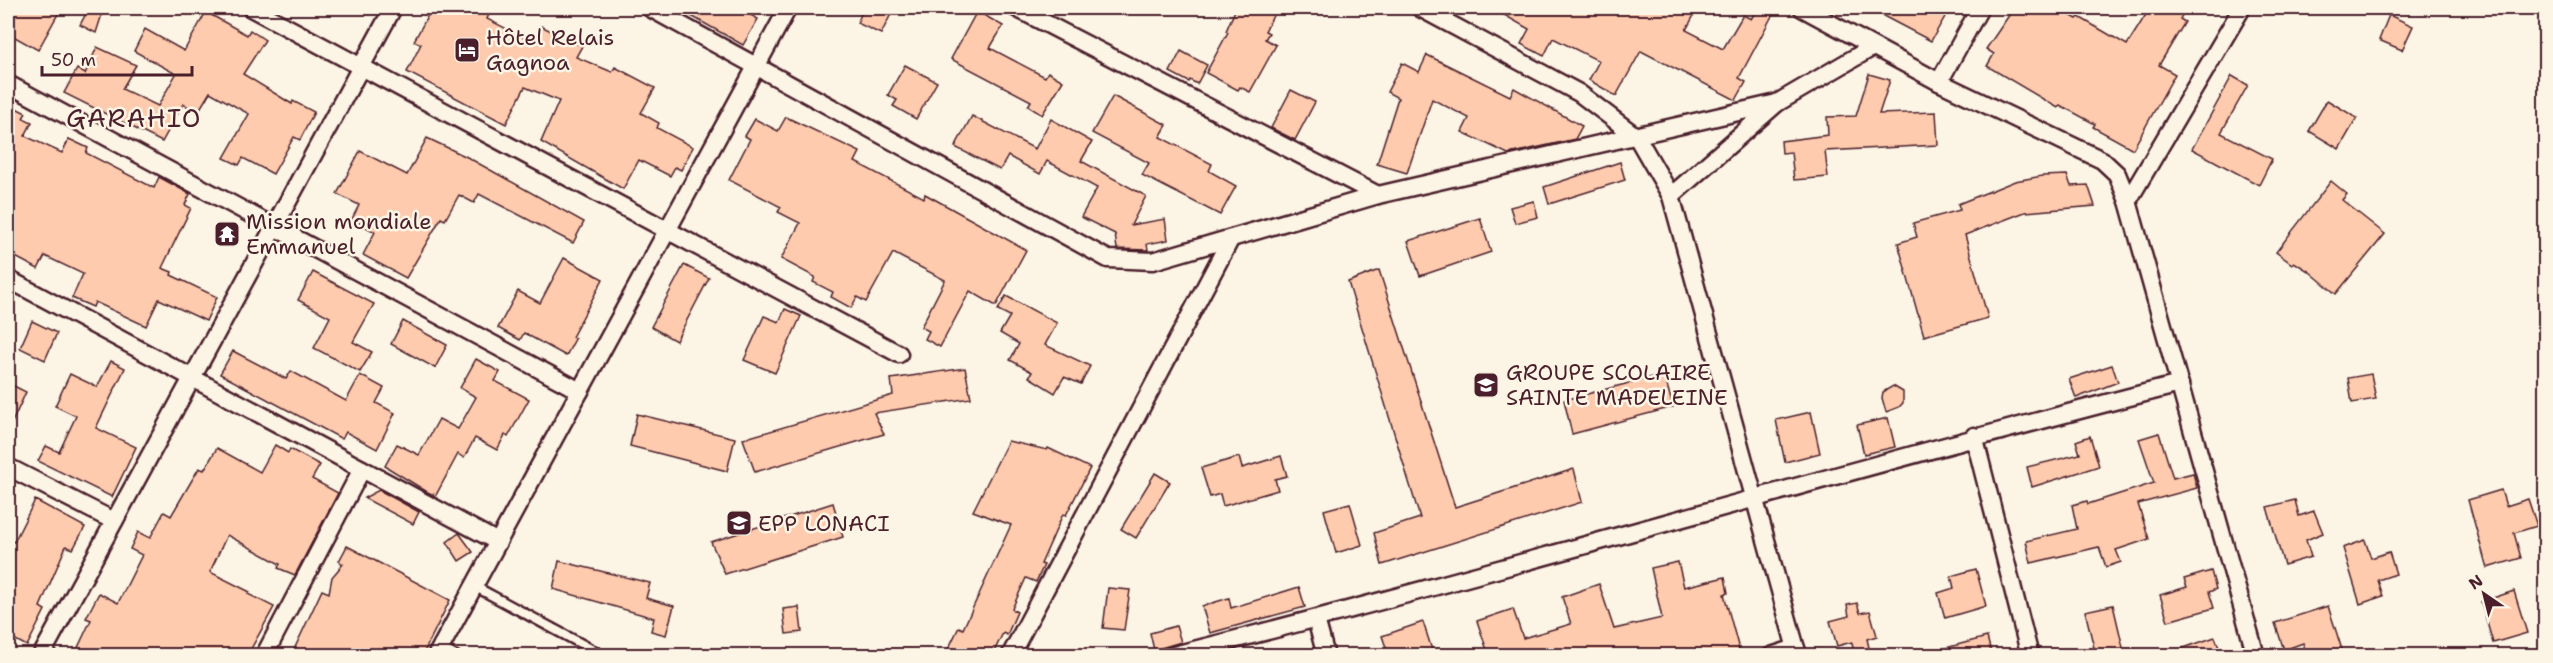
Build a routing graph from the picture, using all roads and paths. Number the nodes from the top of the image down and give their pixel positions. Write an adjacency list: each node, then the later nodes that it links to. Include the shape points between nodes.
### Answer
1 (251, 8): 12 (street)
2 (393, 8): 12 (street)
3 (650, 8): 11 (street)
4 (788, 8): 11 (street)
5 (1016, 8): 17 (street)
6 (1420, 8): 16 (street, via 1578,93)
7 (1802, 8): 10 (street)
8 (1980, 8): 13 (street)
9 (2242, 8): 19 (street)
10 (1873, 47): 13 (street); 15 (street)
11 (757, 64): 21 (street); 22 (street, via 1108,259 1154,261)
12 (361, 66): 20 (street); 21 (street)
13 (1939, 82): 19 (street, via 2102,160 2117,174)
14 (8, 84): 20 (street)
15 (1777, 103): 16 (street); 18 (street)
16 (1637, 137): 17 (street); 18 (street)
17 (1378, 195): 22 (street)
18 (1671, 196): 31 (street)
19 (2128, 201): 26 (street)
20 (274, 227): 25 (street); 27 (street)
21 (667, 230): 24 (street); 27 (street)
22 (1230, 240): 42 (street)
23 (8, 279): 25 (street)
24 (899, 354)
25 (192, 378): 30 (street); 32 (street)
26 (2180, 384): 28 (street); 47 (street)
27 (580, 391): 33 (street)
28 (1974, 436): 31 (street); 46 (street)
29 (8, 467): 32 (street)
30 (362, 469): 33 (street); 39 (street)
31 (1754, 497): 35 (street); 37 (street)
32 (114, 521): 38 (street)
33 (498, 542): 34 (street)
34 (474, 586): 36 (street); 41 (lane)
35 (1316, 619): 43 (street); 44 (street)
36 (438, 652): 40 (lane)
37 (1797, 652): 45 (street)
38 (41, 656)
39 (264, 656)
40 (456, 656)
41 (604, 656)
42 (1010, 656)
43 (1170, 656)
44 (1326, 656)
45 (1771, 656)
46 (2030, 656)
47 (2256, 656)

